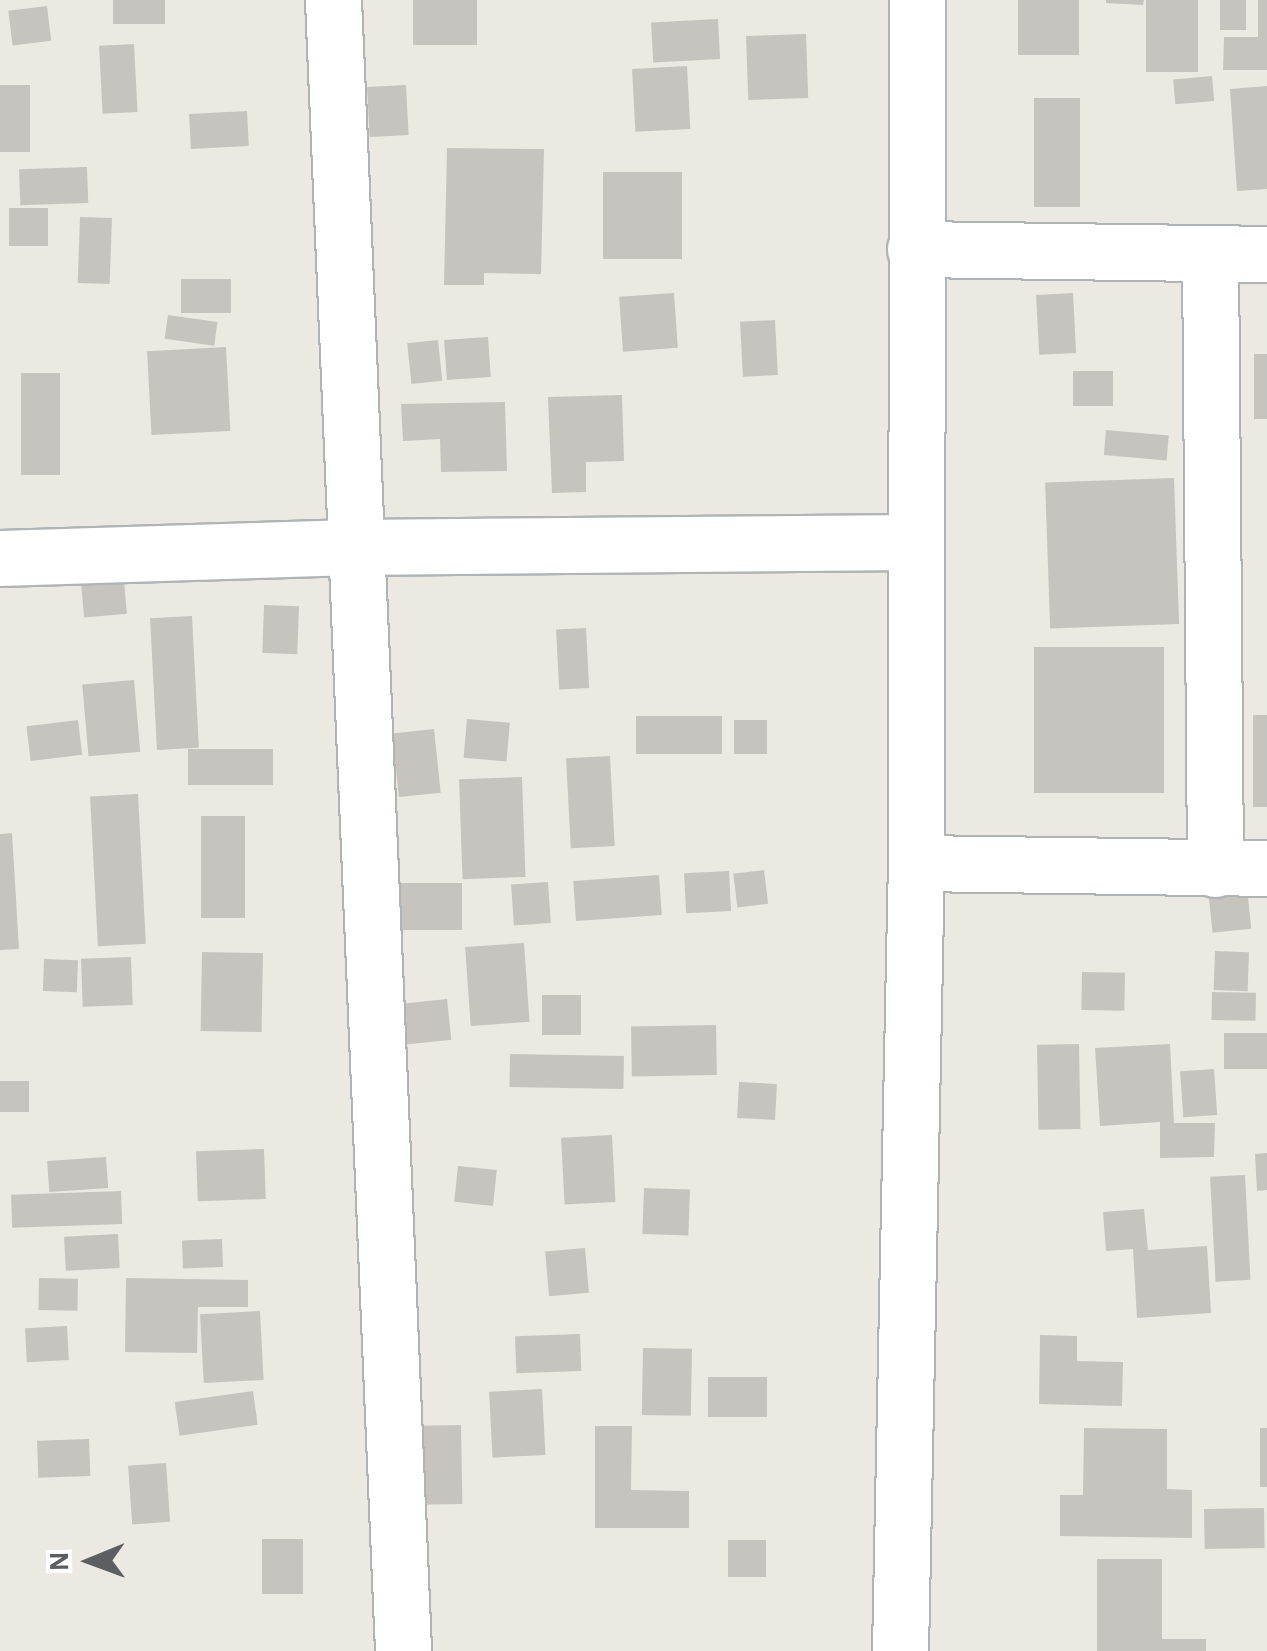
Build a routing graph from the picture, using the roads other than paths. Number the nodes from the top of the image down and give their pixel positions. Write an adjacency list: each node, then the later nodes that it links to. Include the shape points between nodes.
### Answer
1 (333, 0): 7 (street)
2 (917, 0): 3 (street)
3 (915, 250): 4 (street); 6 (street)
4 (1210, 254): 5 (street); 10 (street)
5 (1267, 254)
6 (914, 542): 7 (street); 9 (street)
7 (352, 547): 8 (street); 11 (street)
8 (0, 558)
9 (916, 863): 10 (street); 12 (street)
10 (1241, 868)
11 (404, 1651)
12 (900, 1651)

